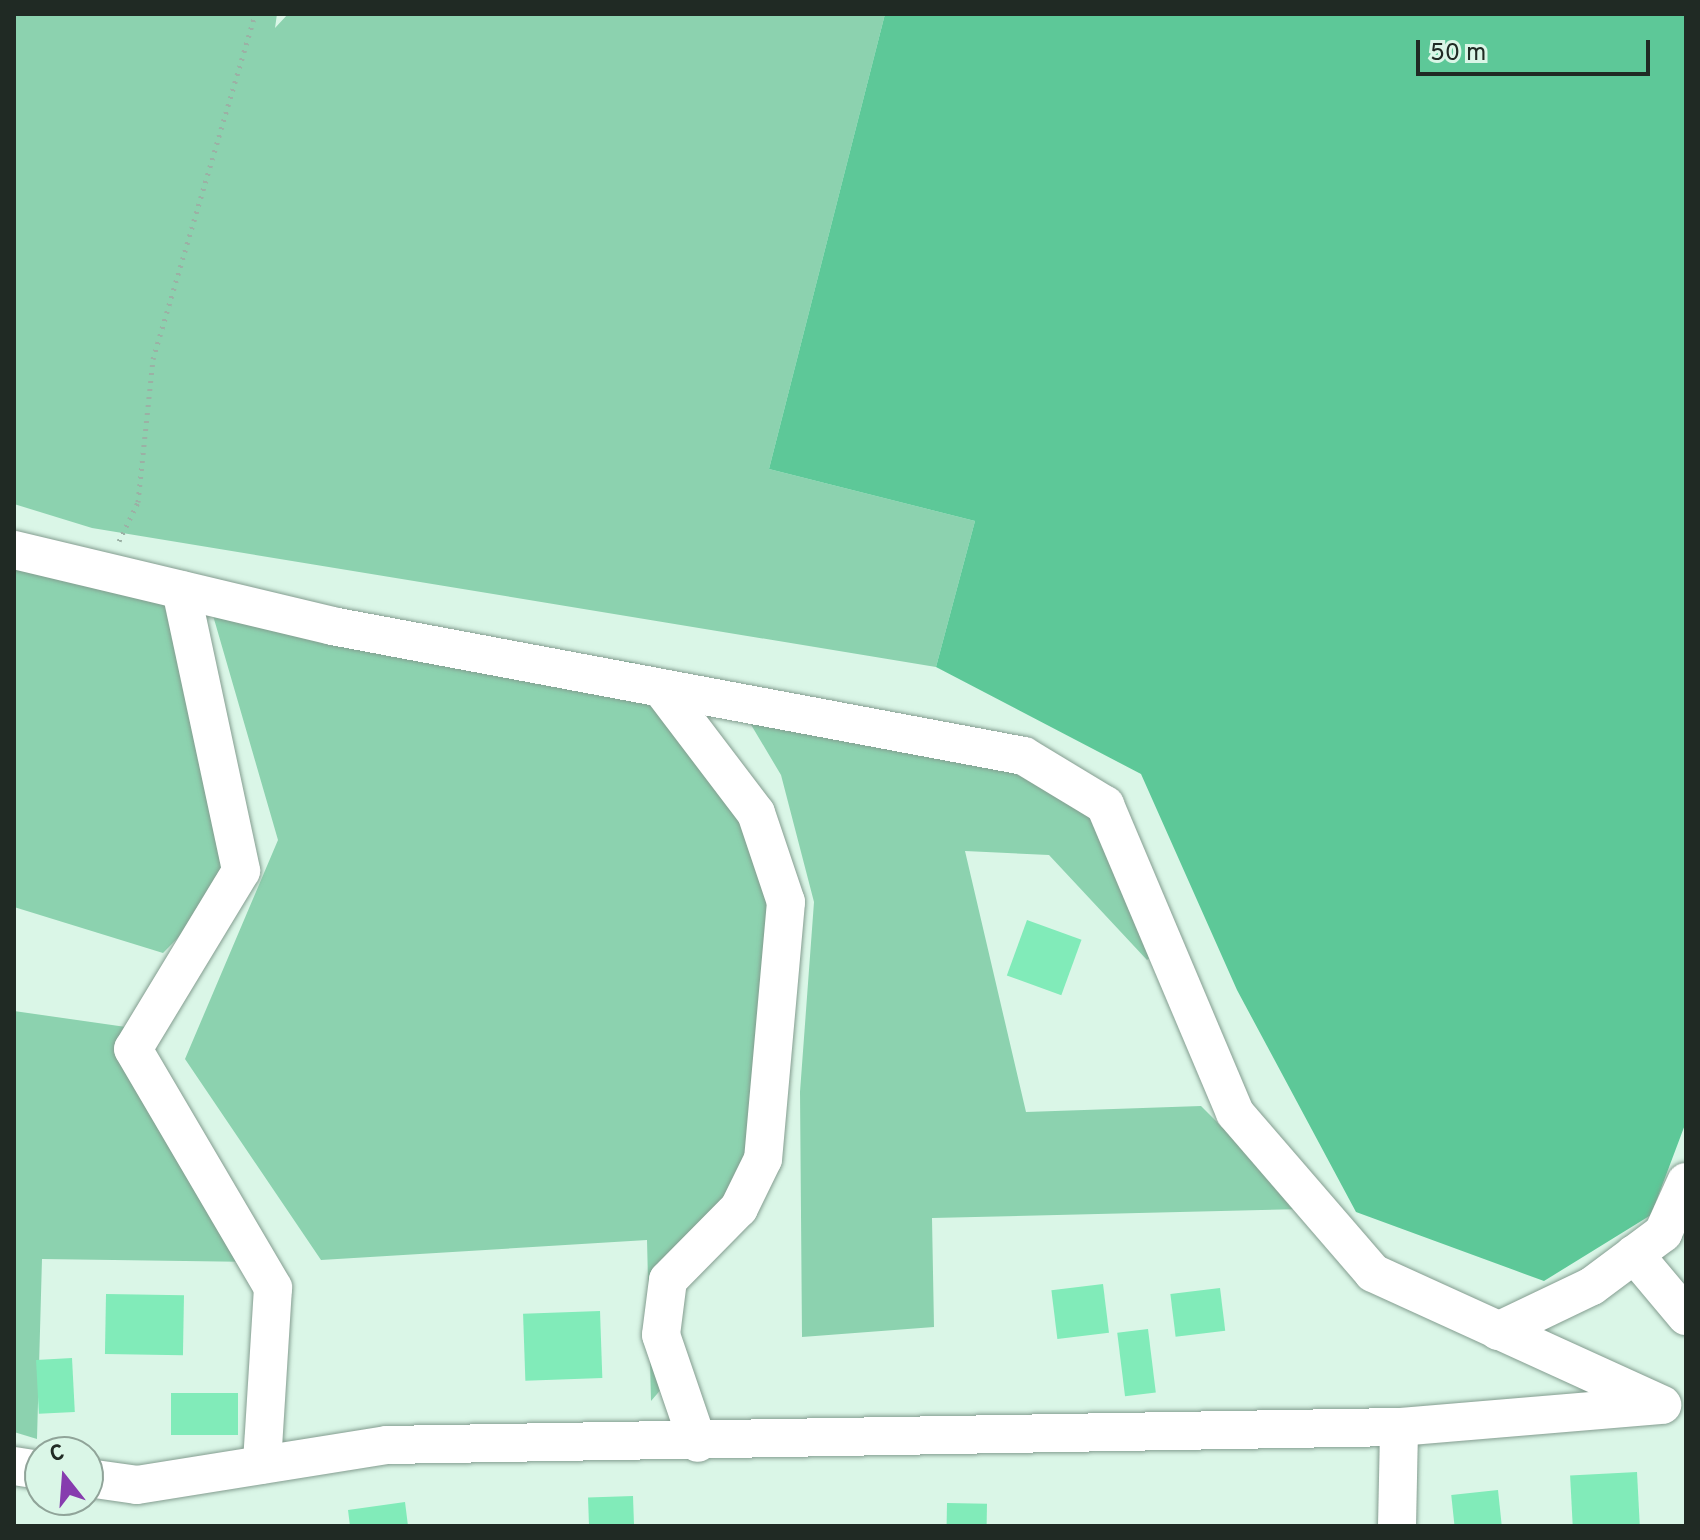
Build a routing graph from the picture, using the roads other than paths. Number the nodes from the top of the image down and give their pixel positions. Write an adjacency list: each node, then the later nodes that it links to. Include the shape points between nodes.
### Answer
1 (14, 550): 2 (street)
2 (181, 590): 3 (street); 11 (street, via 241,871 133,1049 273,1288)
3 (661, 688): 7 (street, via 1024,756 1105,805 1235,1113 1373,1273); 10 (street, via 756,813 786,902 763,1159 739,1208 668,1280 661,1335)
4 (1686, 1182): 5 (street, via 1663,1233)
5 (1634, 1254): 6 (street); 7 (street, via 1592,1286)
6 (1686, 1316)
7 (1498, 1331): 8 (street)
8 (1674, 1404): 9 (street)
9 (1399, 1427): 10 (street); 13 (street)
10 (698, 1443): 11 (street, via 387,1445)
11 (262, 1465): 12 (street, via 137,1485)
12 (104, 1480)
13 (1397, 1526)

